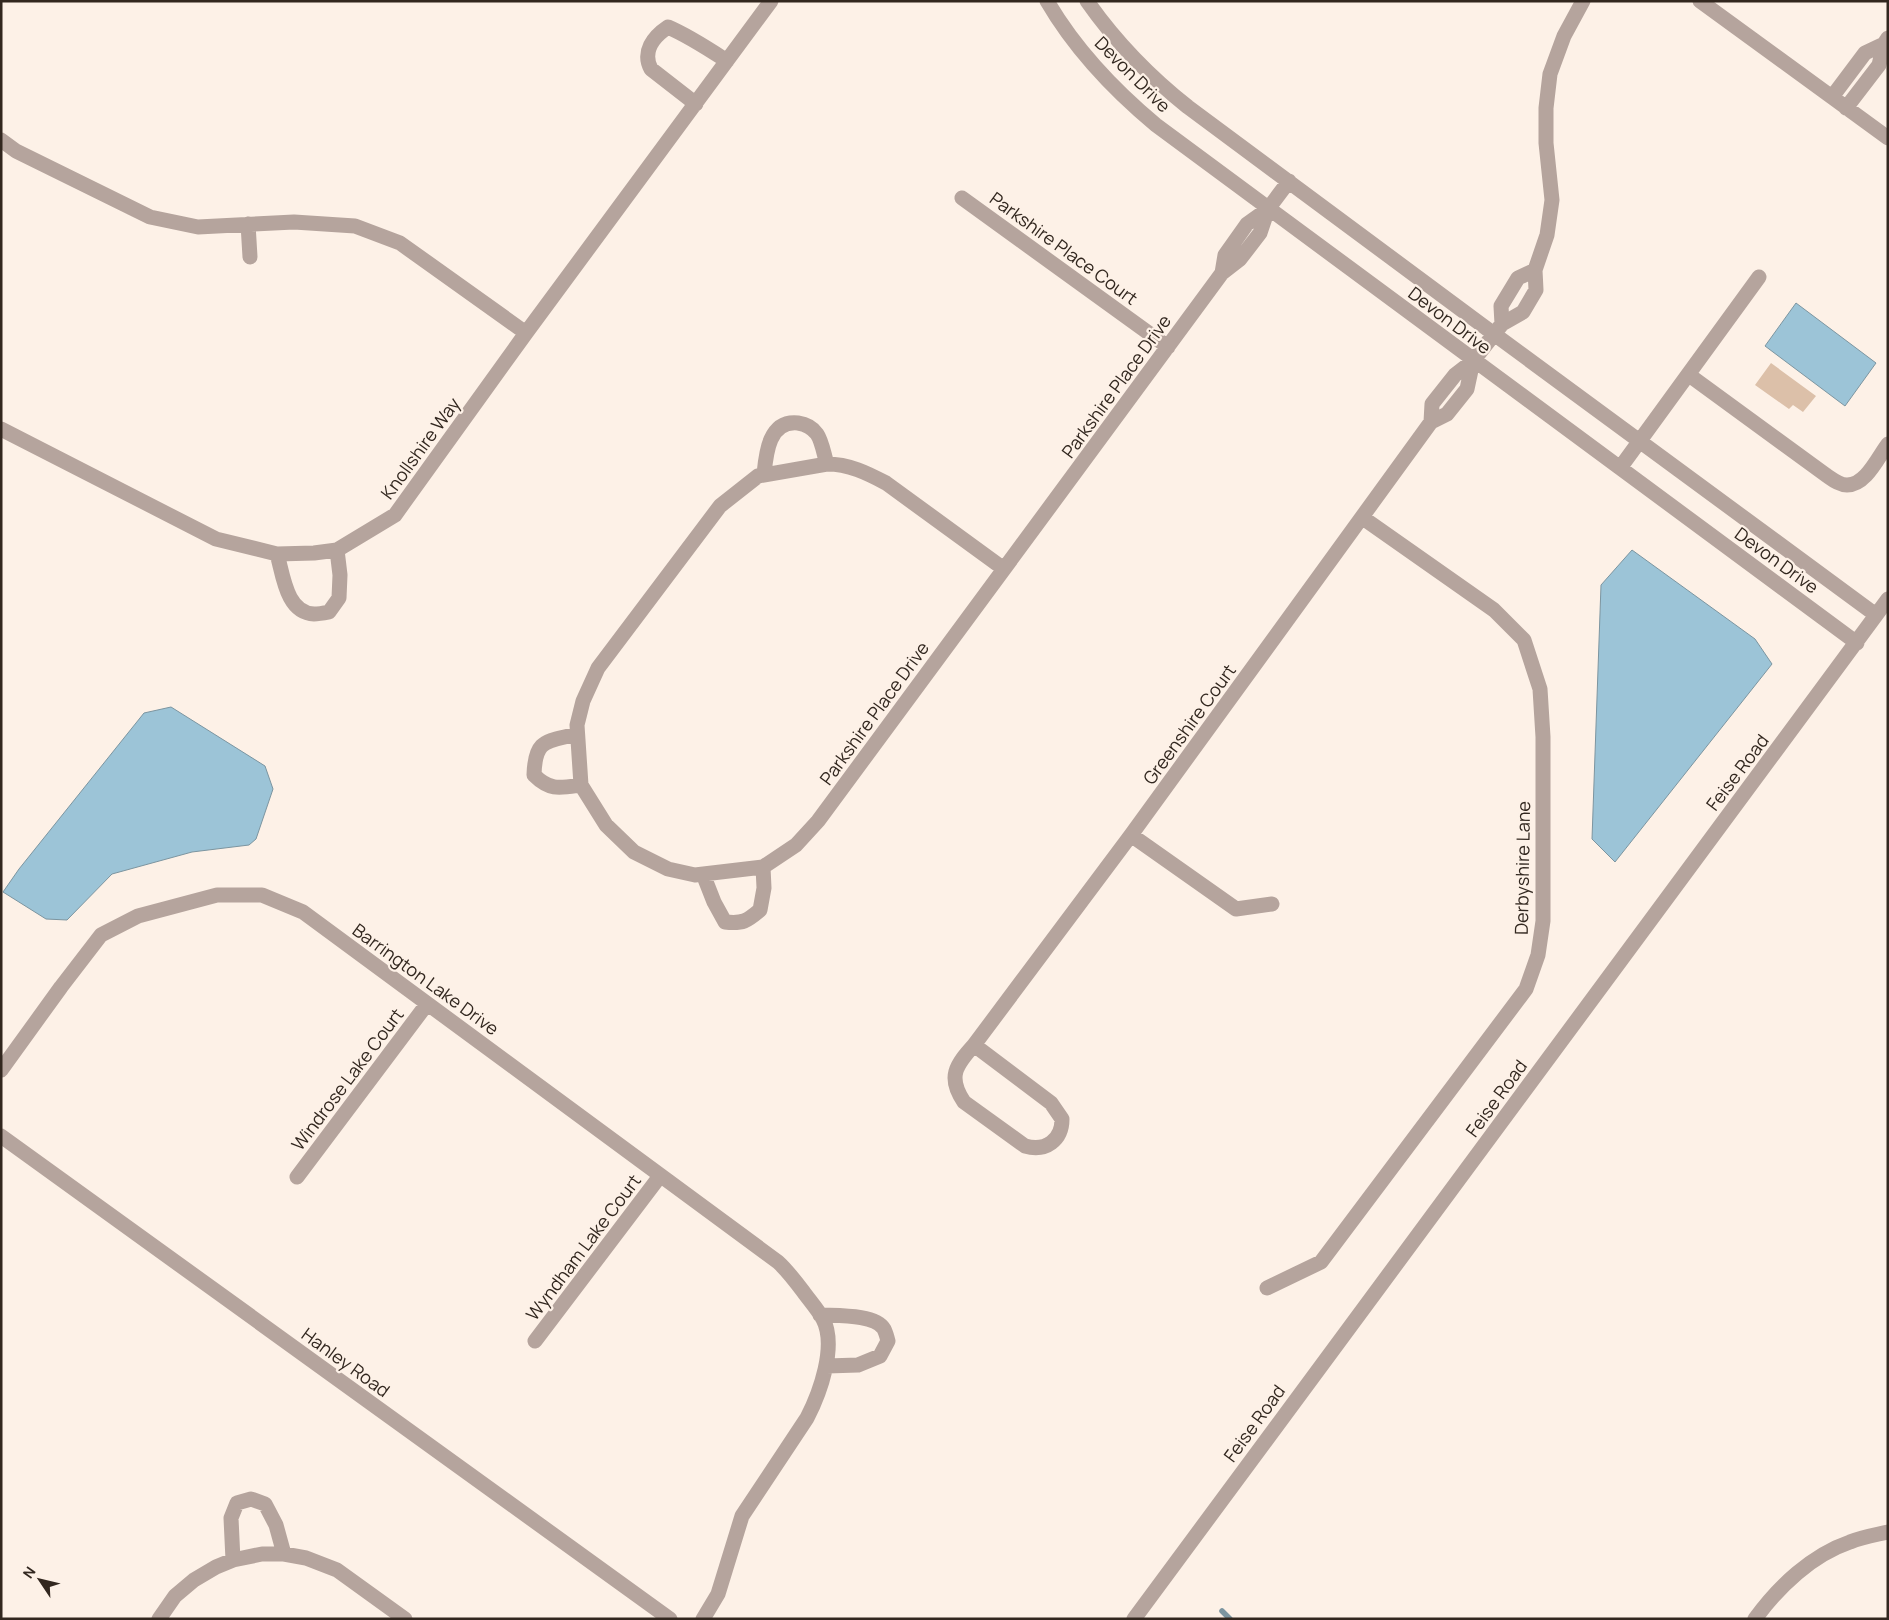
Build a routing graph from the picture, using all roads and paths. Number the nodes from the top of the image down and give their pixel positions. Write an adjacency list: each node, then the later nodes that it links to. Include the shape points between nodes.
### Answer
1 (772, 1): 7 (street, Knollshire Way)
2 (1046, 1): 15 (street, Devon Drive, via 1093,65 1136,108)
3 (1086, 1): 13 (street, Devon Drive, via 1135,60 1170,92)
4 (1584, 1): 18 (street, via 1564,36 1550,74 1546,143 1552,200 1548,234)
5 (1700, 1): 8 (street)
6 (1886, 41): 8 (street, via 1865,53); 10 (street, via 1878,65)
7 (727, 62): 9 (street, Knollshire Way); 9 (street, via 694,39 668,27 659,33 646,55 651,69)
8 (1832, 97): 10 (street)
9 (696, 104): 21 (street, Knollshire Way)
10 (1846, 108): 11 (street)
11 (1888, 138)
12 (1, 140): 16 (street, via 16,151 150,217 198,227)
13 (1289, 181): 15 (street, Parkshire Place Drive); 20 (street, Devon Drive)
14 (962, 198): 22 (street, Parkshire Place Court)
15 (1268, 209): 22 (street, Parkshire Place Drive, via 1247,224 1224,255 1222,273); 23 (street, Devon Drive)
16 (248, 224): 17 (street); 21 (street, via 294,222 355,226 400,243)
17 (250, 257)
18 (1535, 270): 20 (street, via 1518,278 1501,306); 20 (street, via 1536,290 1523,312)
19 (1760, 278): 24 (street)
20 (1498, 329): 23 (street, Greenshire Court); 26 (street, Devon Drive)
21 (526, 333): 32 (street, Knollshire Way, via 395,515)
22 (1168, 347): 34 (street, Parkshire Place Drive)
23 (1474, 361): 29 (street, Devon Drive); 31 (street, Greenshire Court, via 1455,375 1432,404 1431,422)
24 (1689, 375): 26 (street); 27 (street, via 1841,484 1848,486 1863,478)
25 (1, 429): 33 (street, Knollshire Way, via 216,539)
26 (1640, 442): 29 (street); 36 (street, Devon Drive)
27 (1888, 444)
28 (827, 464): 30 (street, Parkshire Place Drive); 30 (street, via 818,435 806,424 791,422 778,428 772,437 766,451); 34 (street, Parkshire Place Drive, via 865,472 886,483)
29 (1620, 468): 37 (street, Devon Drive)
30 (764, 474): 38 (street, Parkshire Place Drive, via 720,506 598,668 583,701)
31 (1363, 518): 40 (street, Greenshire Court); 50 (street, Derbyshire Lane, via 1494,610 1524,640 1540,689 1543,920 1538,955 1526,990 1322,1262)
32 (337, 550): 33 (street, Knollshire Way); 33 (street, via 339,598 330,612 312,614 296,607)
33 (277, 554)
34 (1004, 569): 41 (street, Parkshire Place Drive, via 818,821 796,845)
35 (1888, 599): 36 (street, Feise Road)
36 (1876, 615): 37 (street, Feise Road)
37 (1857, 643): 61 (street, Feise Road)
38 (577, 734): 39 (street, Parkshire Place Drive); 39 (street, via 549,740 541,747 536,754 534,775 548,786)
39 (580, 785): 42 (street, Parkshire Place Drive, via 606,825 634,852 668,869)
40 (1131, 835): 43 (street, via 1236,909); 45 (street, Greenshire Court)
41 (762, 867): 42 (street, Parkshire Place Drive); 42 (street, via 764,888 760,910 747,921 736,923 725,922)
42 (703, 874)
43 (1272, 904)
44 (427, 1004): 46 (street, Barrington Lake Drive, via 303,912 262,895 217,895 138,916 102,935); 48 (street, Barrington Lake Drive); 49 (street, Windrose Lake Court)
45 (974, 1045): 45 (street, Greenshire Court, via 959,1062 954,1084 964,1102 1025,1146 1035,1149 1046,1147 1059,1134 1062,1119 1051,1103)
46 (1, 1070)
47 (1, 1136): 59 (street, Hanley Road)
48 (660, 1176): 51 (street, Barrington Lake Drive, via 778,1262); 52 (street, Wyndham Lake Court)
49 (297, 1177)
50 (1267, 1288)
51 (820, 1315): 53 (street, Barrington Lake Drive, via 827,1333); 53 (street, via 856,1316 876,1322 888,1340 880,1356 858,1365)
52 (536, 1341)
53 (827, 1366): 60 (street, Barrington Lake Drive, via 807,1418 742,1516 718,1594)
54 (1888, 1532): 62 (street, via 1848,1542 1807,1564)
55 (284, 1554): 56 (street, via 262,1554); 56 (street, via 276,1524 265,1504 251,1499 237,1503 232,1518); 58 (street, via 306,1558 337,1570)
56 (233, 1560): 57 (street, via 194,1580 175,1596)
57 (159, 1619)
58 (405, 1619)
59 (670, 1619)
60 (703, 1619)
61 (1134, 1619)
62 (1755, 1619)

